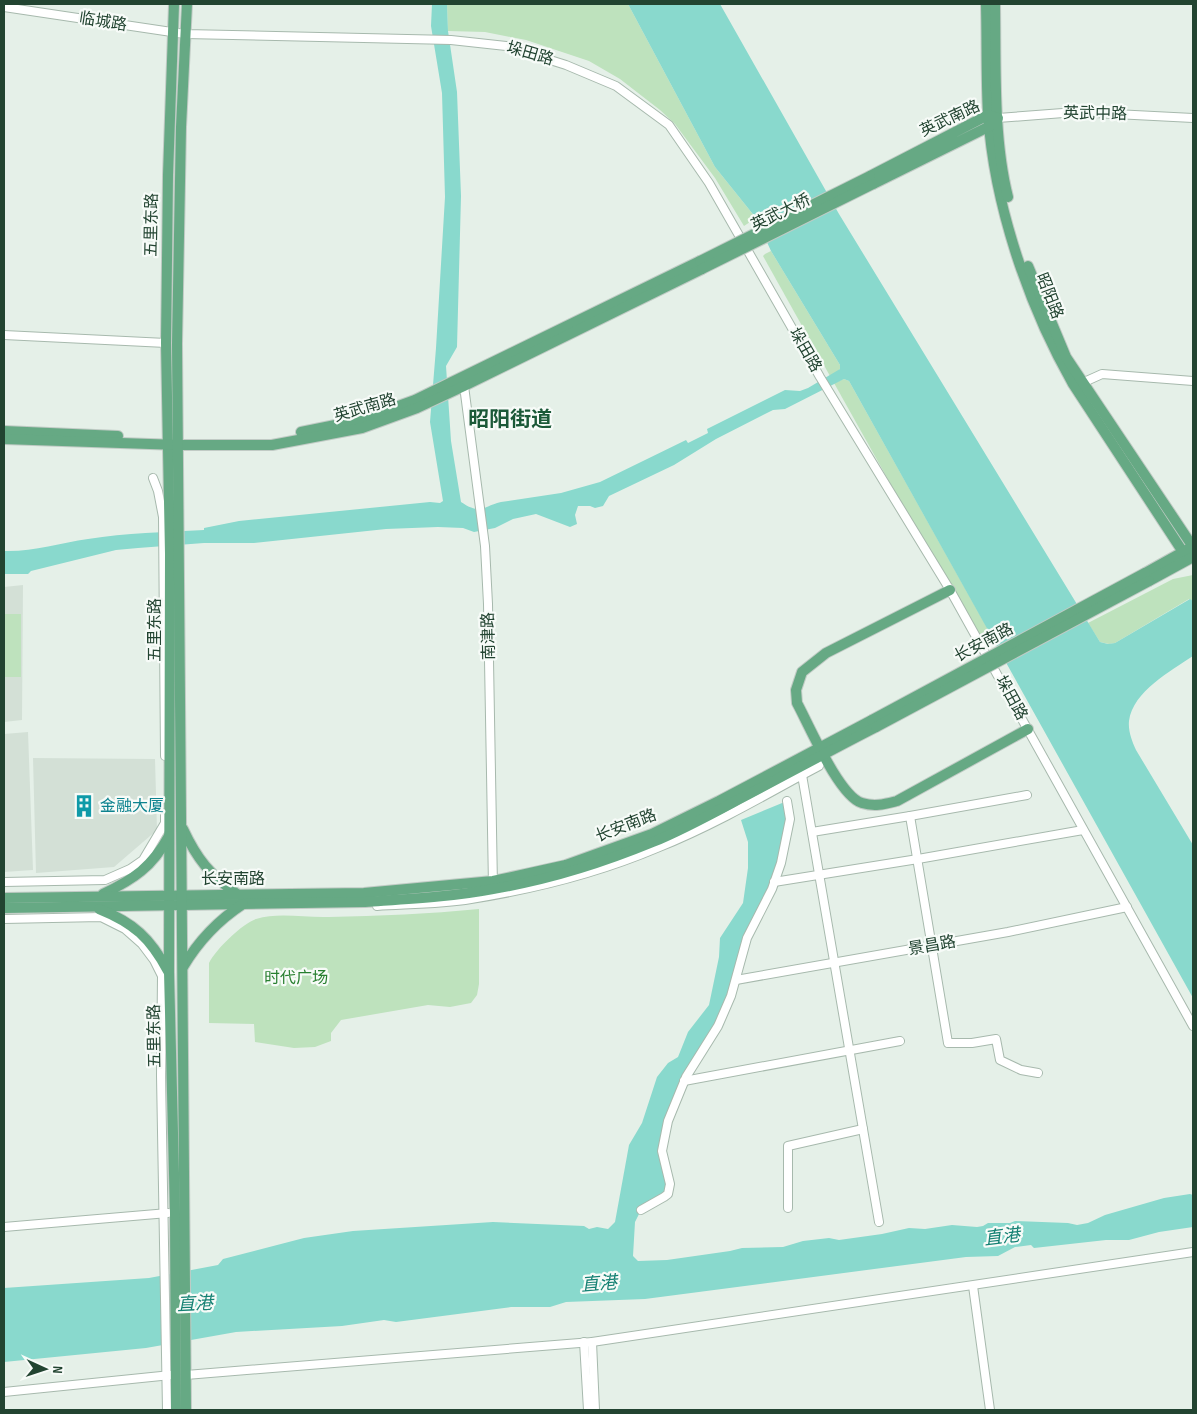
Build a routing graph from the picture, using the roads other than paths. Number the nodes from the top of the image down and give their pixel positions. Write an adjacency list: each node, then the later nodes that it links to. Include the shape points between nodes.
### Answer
1 (174, 4): 6 (main road, 五里东路)
2 (187, 4): 7 (main road, 五里东路)
3 (986, 4): 8 (main road, 昭阳路)
4 (994, 4): 8 (main road, 昭阳路)
5 (4, 7): 6 (street, 临城路)
6 (172, 33): 7 (street, 垛田路); 14 (main road, 五里东路)
7 (185, 34): 20 (main road, 五里东路); 27 (street, 垛田路, via 426,39 506,46 566,65 616,86 669,125 709,183 827,389)
8 (993, 116): 9 (street, 英武中路, via 1076,112); 10 (main road, 昭阳路); 11 (main road, 英武南路); 17 (main road, 昭阳路, via 1005,184 1023,255 1066,357)
9 (1193, 118)
10 (990, 126): 11 (main road, 英武南路); 23 (main road, 昭阳路, via 998,183 1018,255 1058,358 1073,384)
11 (871, 180): 12 (main road, 英武大桥, bridge)
12 (701, 265): 16 (main road, 英武南路)
13 (4, 335): 14 (street)
14 (166, 343): 20 (main road, 五里东路)
15 (1193, 381): 17 (street, via 1102,374)
16 (462, 382): 20 (main road, 英武南路, via 362,428 272,445); 42 (street, 南津路, via 485,546)
17 (1082, 383): 23 (main road, 昭阳路)
18 (4, 432): 20 (main road, 英武南路)
19 (4, 439): 20 (main road, 英武南路)
20 (173, 442): 22 (main road, 五里东路)
21 (153, 478): 22 (street)
22 (170, 512): 24 (main road, 五里东路)
23 (1191, 549): 25 (main road, 昭阳路); 26 (main road, 长安南路)
24 (170, 554): 34 (main road, 五里东路); 37 (main road, 五里东路); 40 (street, via 165,824 143,860 130,870 105,880)
25 (1193, 557): 26 (main road, 长安南路)
26 (1148, 577): 29 (main road, 长安南路, bridge)
27 (950, 590): 28 (street, 垛田路); 29 (main road, via 826,653 802,672 796,690 797,703)
28 (1028, 729): 29 (main road, via 897,800 879,806 861,803 852,797 840,783); 35 (street, 垛田路)
29 (822, 750): 30 (street, via 819,766); 42 (main road, 长安南路, via 652,834)
30 (802, 775): 36 (street); 42 (street, via 650,851 569,878)
31 (1027, 794): 33 (street)
32 (787, 801): 41 (street, via 790,820)
33 (910, 816): 36 (street); 38 (street)
34 (181, 824): 43 (main road, via 192,849 206,867 217,880); 44 (main road, 五里东路)
35 (1083, 830): 38 (street); 50 (street, 垛田路)
36 (812, 832): 39 (street)
37 (169, 835): 46 (main road, 五里东路); 47 (main road, via 155,858 139,874)
38 (918, 860): 39 (street); 54 (street)
39 (820, 875): 41 (street); 55 (street)
40 (4, 882)
41 (774, 882): 58 (street, via 747,938)
42 (494, 888): 43 (main road, 长安南路); 48 (main road, 长安南路, via 365,902); 52 (street, via 469,900)
43 (237, 894): 44 (main road, 长安南路)
44 (181, 895): 46 (main road, 长安南路); 49 (main road, 五里东路)
45 (4, 898): 47 (main road, 长安南路)
46 (170, 900): 47 (main road, 长安南路); 49 (main road, 长安南路); 57 (main road, 五里东路)
47 (95, 901): 51 (main road, 长安南路); 57 (main road, via 135,928 157,951)
48 (244, 904): 49 (main road, 长安南路); 56 (main road, via 212,927)
49 (181, 906): 56 (main road, 五里东路)
50 (1127, 907): 54 (street, 景昌路); 59 (street, 垛田路)
51 (4, 908)
52 (260, 909)
53 (4, 918): 68 (street, via 101,917 125,929 154,960 162,976)
54 (932, 946): 55 (street, 景昌路); 62 (street, via 948,1043 996,1039 1000,1060 1021,1070)
55 (836, 963): 58 (street, 景昌路); 61 (street)
56 (182, 968): 67 (main road, 五里东路)
57 (169, 972): 67 (main road, 五里东路)
58 (736, 980): 63 (street, via 718,1026)
59 (1193, 1026)
60 (900, 1042): 61 (street)
61 (850, 1050): 63 (street); 64 (street)
62 (1038, 1073)
63 (684, 1082): 66 (street, via 668,1121 662,1150 670,1184 668,1194)
64 (863, 1129): 65 (street, via 788,1146); 69 (street)
65 (788, 1208)
66 (641, 1210)
67 (180, 1212): 68 (street); 72 (main road, 五里东路)
68 (164, 1214): 70 (street); 72 (street)
69 (879, 1222)
70 (4, 1227)
71 (1193, 1252): 73 (street)
72 (175, 1258): 75 (main road, 五里东路)
73 (973, 1286): 74 (street); 82 (street)
74 (588, 1342): 75 (street); 80 (street); 81 (street)
75 (176, 1375): 76 (street); 77 (street); 78 (main road); 79 (main road)
76 (4, 1392)
77 (167, 1410)
78 (176, 1410)
79 (186, 1410)
80 (588, 1410)
81 (595, 1410)
82 (990, 1410)

